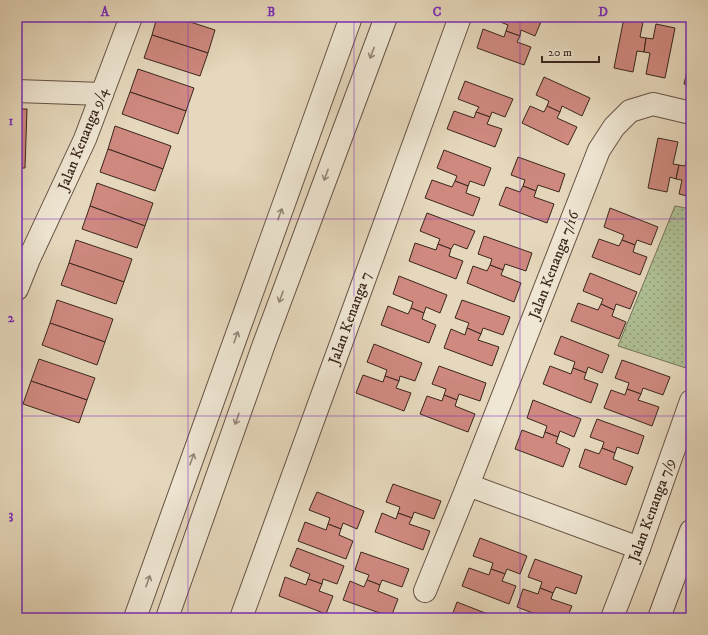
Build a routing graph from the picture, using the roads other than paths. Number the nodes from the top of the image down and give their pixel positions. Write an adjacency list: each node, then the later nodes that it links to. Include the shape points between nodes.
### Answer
1 (130, 17): 6 (street, Jalan Kenanga 9/4)
2 (351, 17): 15 (street, one-way to 2)
3 (386, 17): 16 (street, one-way to 16, via 264,344)
4 (460, 17): 17 (street, Jalan Kenanga 7)
5 (17, 90): 6 (street)
6 (102, 94): 8 (street, Jalan Kenanga 9/4, via 82,146)
7 (691, 113): 11 (street, Jalan Kenanga 7/16, via 653,104 630,111 614,127 599,150)
8 (23, 259): 9 (street, Jalan Kenanga 9/4)
9 (17, 289)
10 (691, 401): 13 (street, Jalan Kenanga 7/9)
11 (468, 485): 13 (street); 14 (street, Jalan Kenanga 7/16)
12 (691, 531): 19 (street)
13 (638, 548): 18 (street, Jalan Kenanga 7/9)
14 (426, 591)
15 (135, 618)
16 (167, 618)
17 (241, 618)
18 (612, 618)
19 (659, 618)

